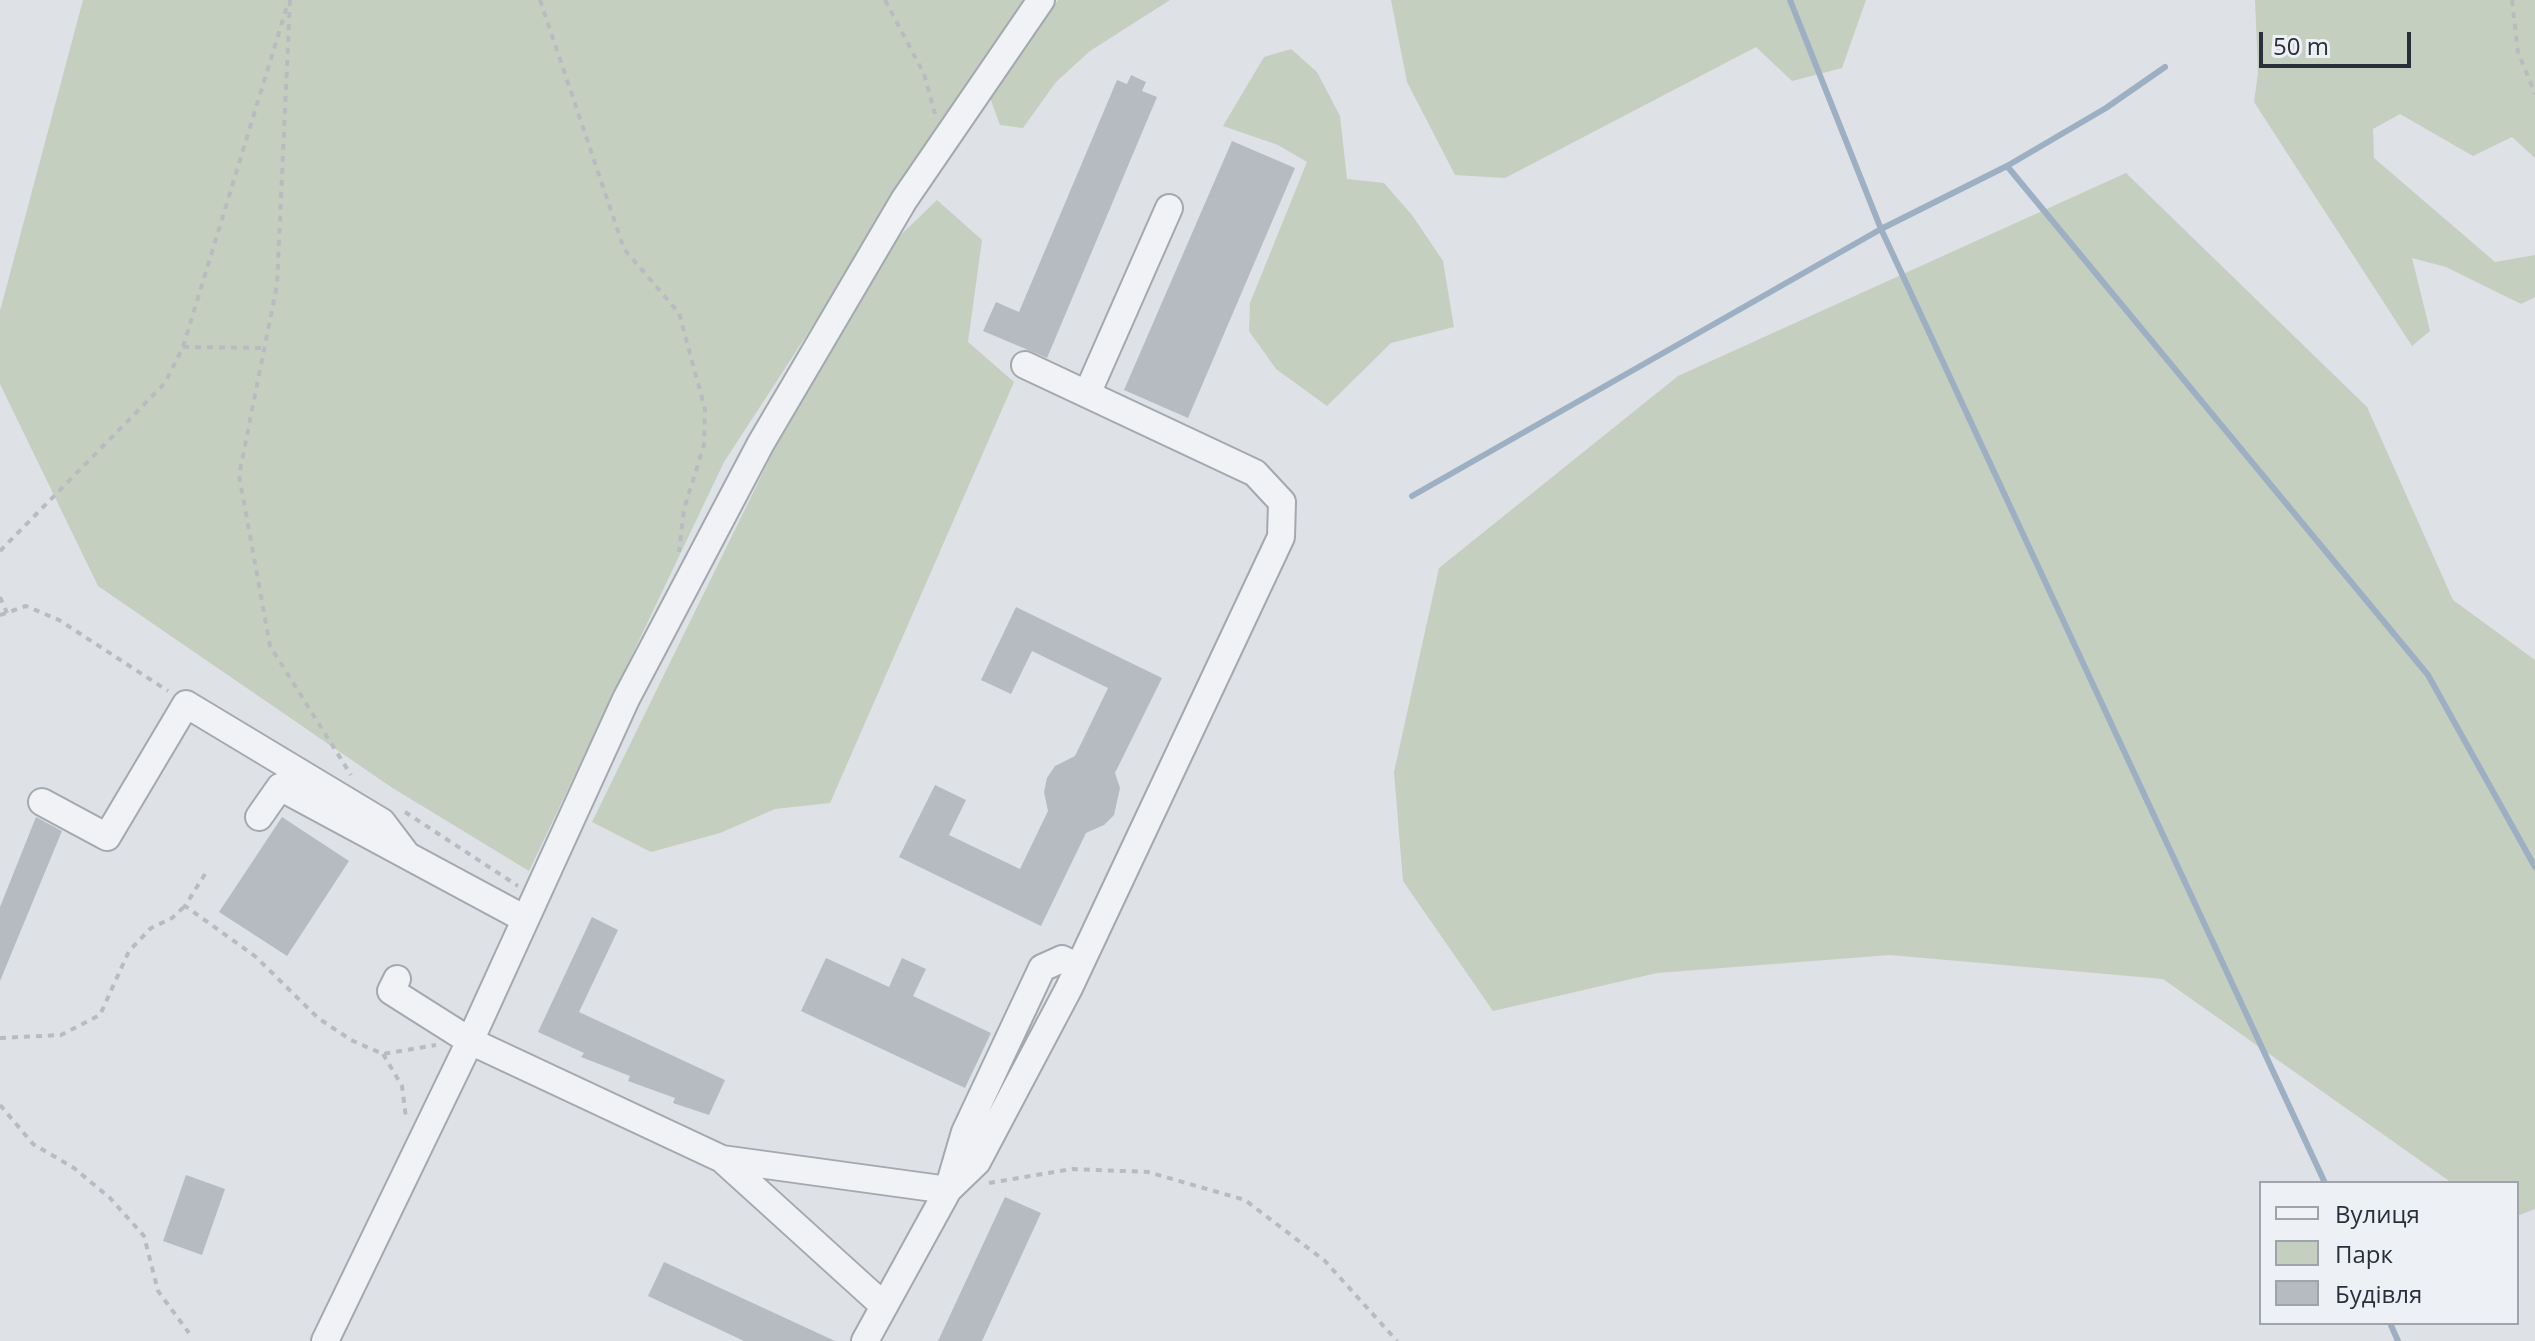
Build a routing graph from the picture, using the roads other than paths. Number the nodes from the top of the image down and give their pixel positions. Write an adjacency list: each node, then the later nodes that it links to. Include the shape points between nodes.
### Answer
1 (1041, 0): 8 (street, via 904,200 761,443 626,699)
2 (1169, 208): 4 (street)
3 (1025, 365): 4 (street)
4 (1087, 394): 12 (street, via 1255,473 1282,502 1281,537 1079,967 1062,959 1042,968 965,1132)
5 (42, 802): 7 (street, via 107,837 186,704 382,822)
6 (259, 817): 7 (street, via 280,787)
7 (407, 855): 8 (street)
8 (530, 908): 10 (street)
9 (397, 979): 10 (street, via 391,991)
10 (470, 1041): 11 (street); 14 (street)
11 (722, 1159): 12 (street); 13 (street)
12 (948, 1190): 13 (street)
13 (884, 1306): 15 (street)
14 (325, 1341)
15 (865, 1341)

